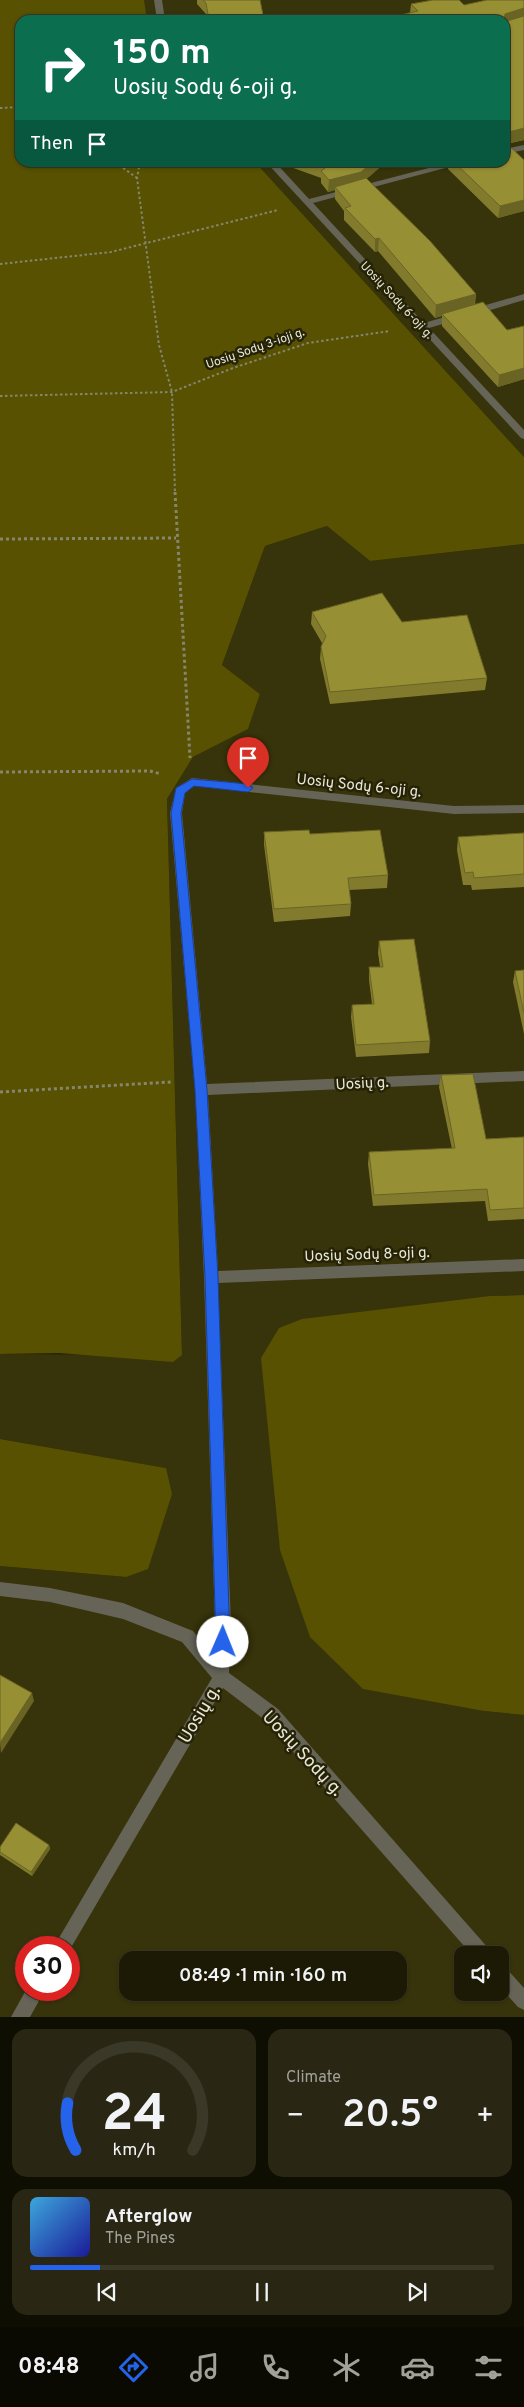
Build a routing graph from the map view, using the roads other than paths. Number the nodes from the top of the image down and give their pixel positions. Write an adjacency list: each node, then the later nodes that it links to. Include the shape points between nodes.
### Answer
1 (158, 0): 2 (street)
2 (160, 15)
3 (524, 147): 4 (street)
4 (510, 151)
5 (275, 167): 7 (street, Uosių Sodų 6-oji g.)
6 (444, 167): 7 (street)
7 (307, 202): 9 (street, Uosių Sodų 6-oji g.)
8 (524, 297): 9 (street)
9 (421, 327): 10 (street, Uosių Sodų 6-oji g.)
10 (524, 436)
11 (192, 782): 12 (street, Uosių Sodų 6-oji g., via 454,810); 14 (street, Uosių g., via 180,791 176,813)
12 (524, 810)
13 (524, 1076): 14 (street, Uosių g.)
14 (200, 1085): 16 (street, Uosių g.)
15 (524, 1265): 16 (street, Uosių Sodų 8-oji g.)
16 (212, 1277): 18 (street, Uosių g., via 223,1625)
17 (0, 1589): 18 (street, Uosių Sodų g., via 50,1595 123,1611 178,1632 187,1636)
18 (221, 1678): 19 (street, Uosių g.); 20 (street, Uosių Sodų g., via 272,1715)
19 (68, 1936)
20 (475, 1946)
21 (509, 1984): 23 (street)
22 (29, 2001): 24 (street)
23 (524, 2001)
24 (20, 2017)

